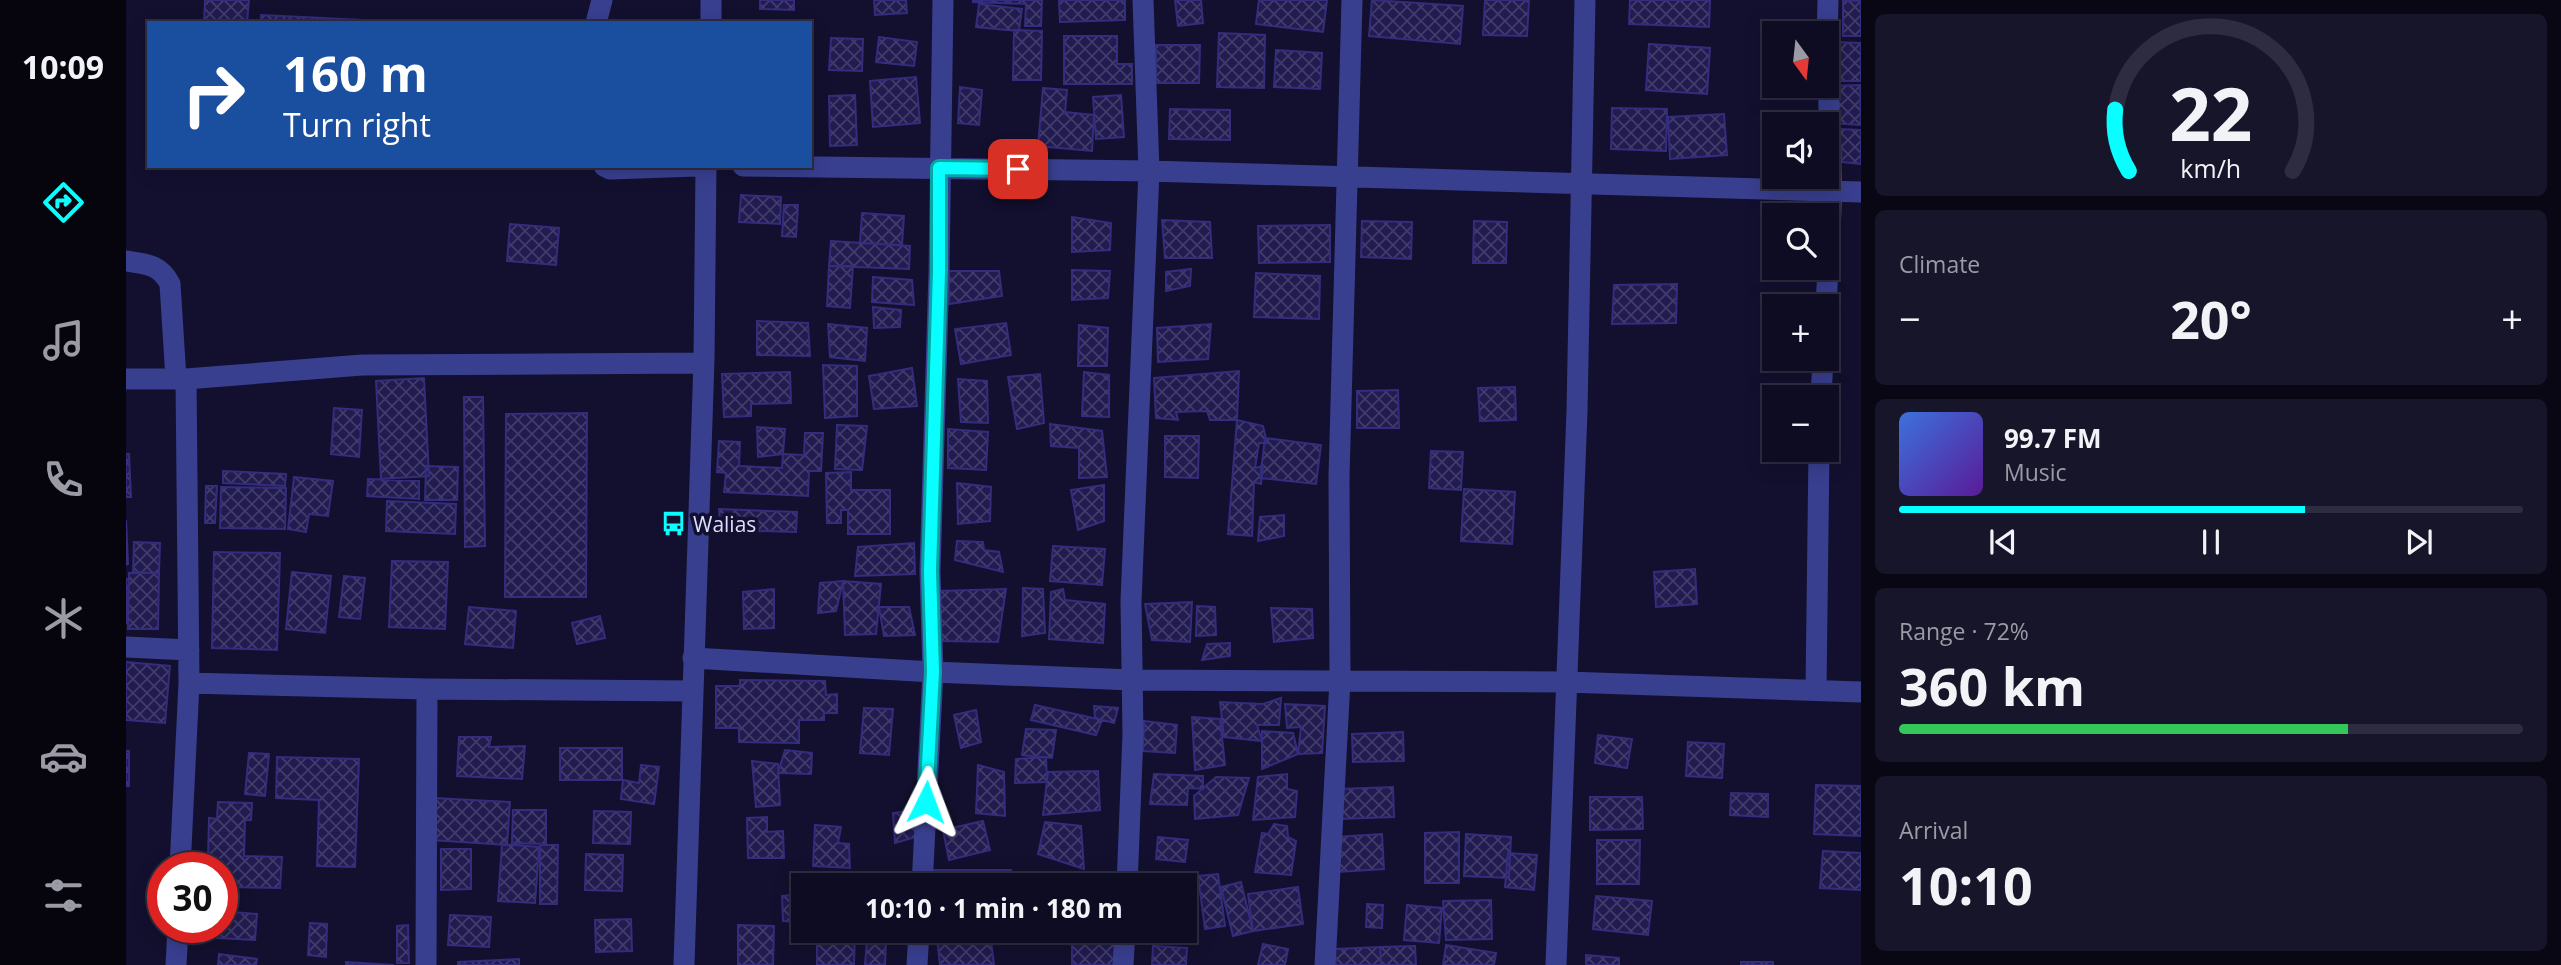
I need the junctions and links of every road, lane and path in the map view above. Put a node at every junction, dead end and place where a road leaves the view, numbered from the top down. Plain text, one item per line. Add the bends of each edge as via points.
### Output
1 (601, 0) edge
2 (711, 0) edge
3 (943, 0) edge
4 (1143, 0) edge
5 (1352, 0) edge
6 (1585, 0) edge
7 (1828, 0) edge
8 (596, 21) edge
9 (711, 21) edge
10 (1828, 21) edge
11 (1829, 98) edge
12 (812, 167) edge
13 (608, 168) edge
14 (639, 168) edge
15 (706, 168) edge
16 (939, 168) junction
17 (1149, 171) junction
18 (1347, 177) junction
19 (1582, 185) junction
20 (1832, 192) junction
21 (1861, 192) edge
22 (126, 261) edge
23 (1827, 294) edge
24 (703, 363) junction
25 (126, 379) edge
26 (181, 379) junction
27 (1819, 462) edge
28 (126, 647) edge
29 (188, 650) junction
30 (693, 658) junction
31 (933, 672) junction
32 (1132, 680) junction
33 (1340, 680) junction
34 (1566, 682) junction
35 (189, 683) junction
36 (428, 689) junction
37 (1816, 690) junction
38 (692, 691) junction
39 (1861, 692) edge
40 (181, 852) edge
41 (923, 873) edge
42 (1128, 873) edge
43 (177, 943) edge
44 (918, 943) edge
45 (1124, 943) edge
46 (176, 965) edge
47 (426, 965) edge
48 (684, 965) edge
49 (917, 965) edge
50 (1123, 965) edge
51 (1325, 965) edge
52 (1556, 965) edge

1 - 8 street
2 - 9 street
3 - 16 street
4 - 17 street
5 - 18 street
6 - 19 street
7 - 10 street
11 - 20 street
12 - 16 street
13 - 14 street
15 - 24 street
16 - 17 street
16 - 31 street via 930,571
17 - 18 street
17 - 32 street via 1130,601
18 - 19 street
18 - 33 street via 1339,463
19 - 20 street
19 - 34 street
20 - 21 street
20 - 23 street
22 - 26 street via 153,264 170,284
24 - 26 street via 362,365
24 - 30 street
25 - 26 street
26 - 29 street
27 - 37 street
28 - 29 street
29 - 35 street
30 - 31 street
30 - 38 street
31 - 32 street
31 - 41 street
32 - 33 street
32 - 42 street
33 - 34 street
33 - 51 street
34 - 37 street
34 - 52 street
35 - 36 street
35 - 40 street
36 - 38 street
36 - 47 street
37 - 39 street
38 - 48 street
43 - 46 street
44 - 49 street
45 - 50 street

